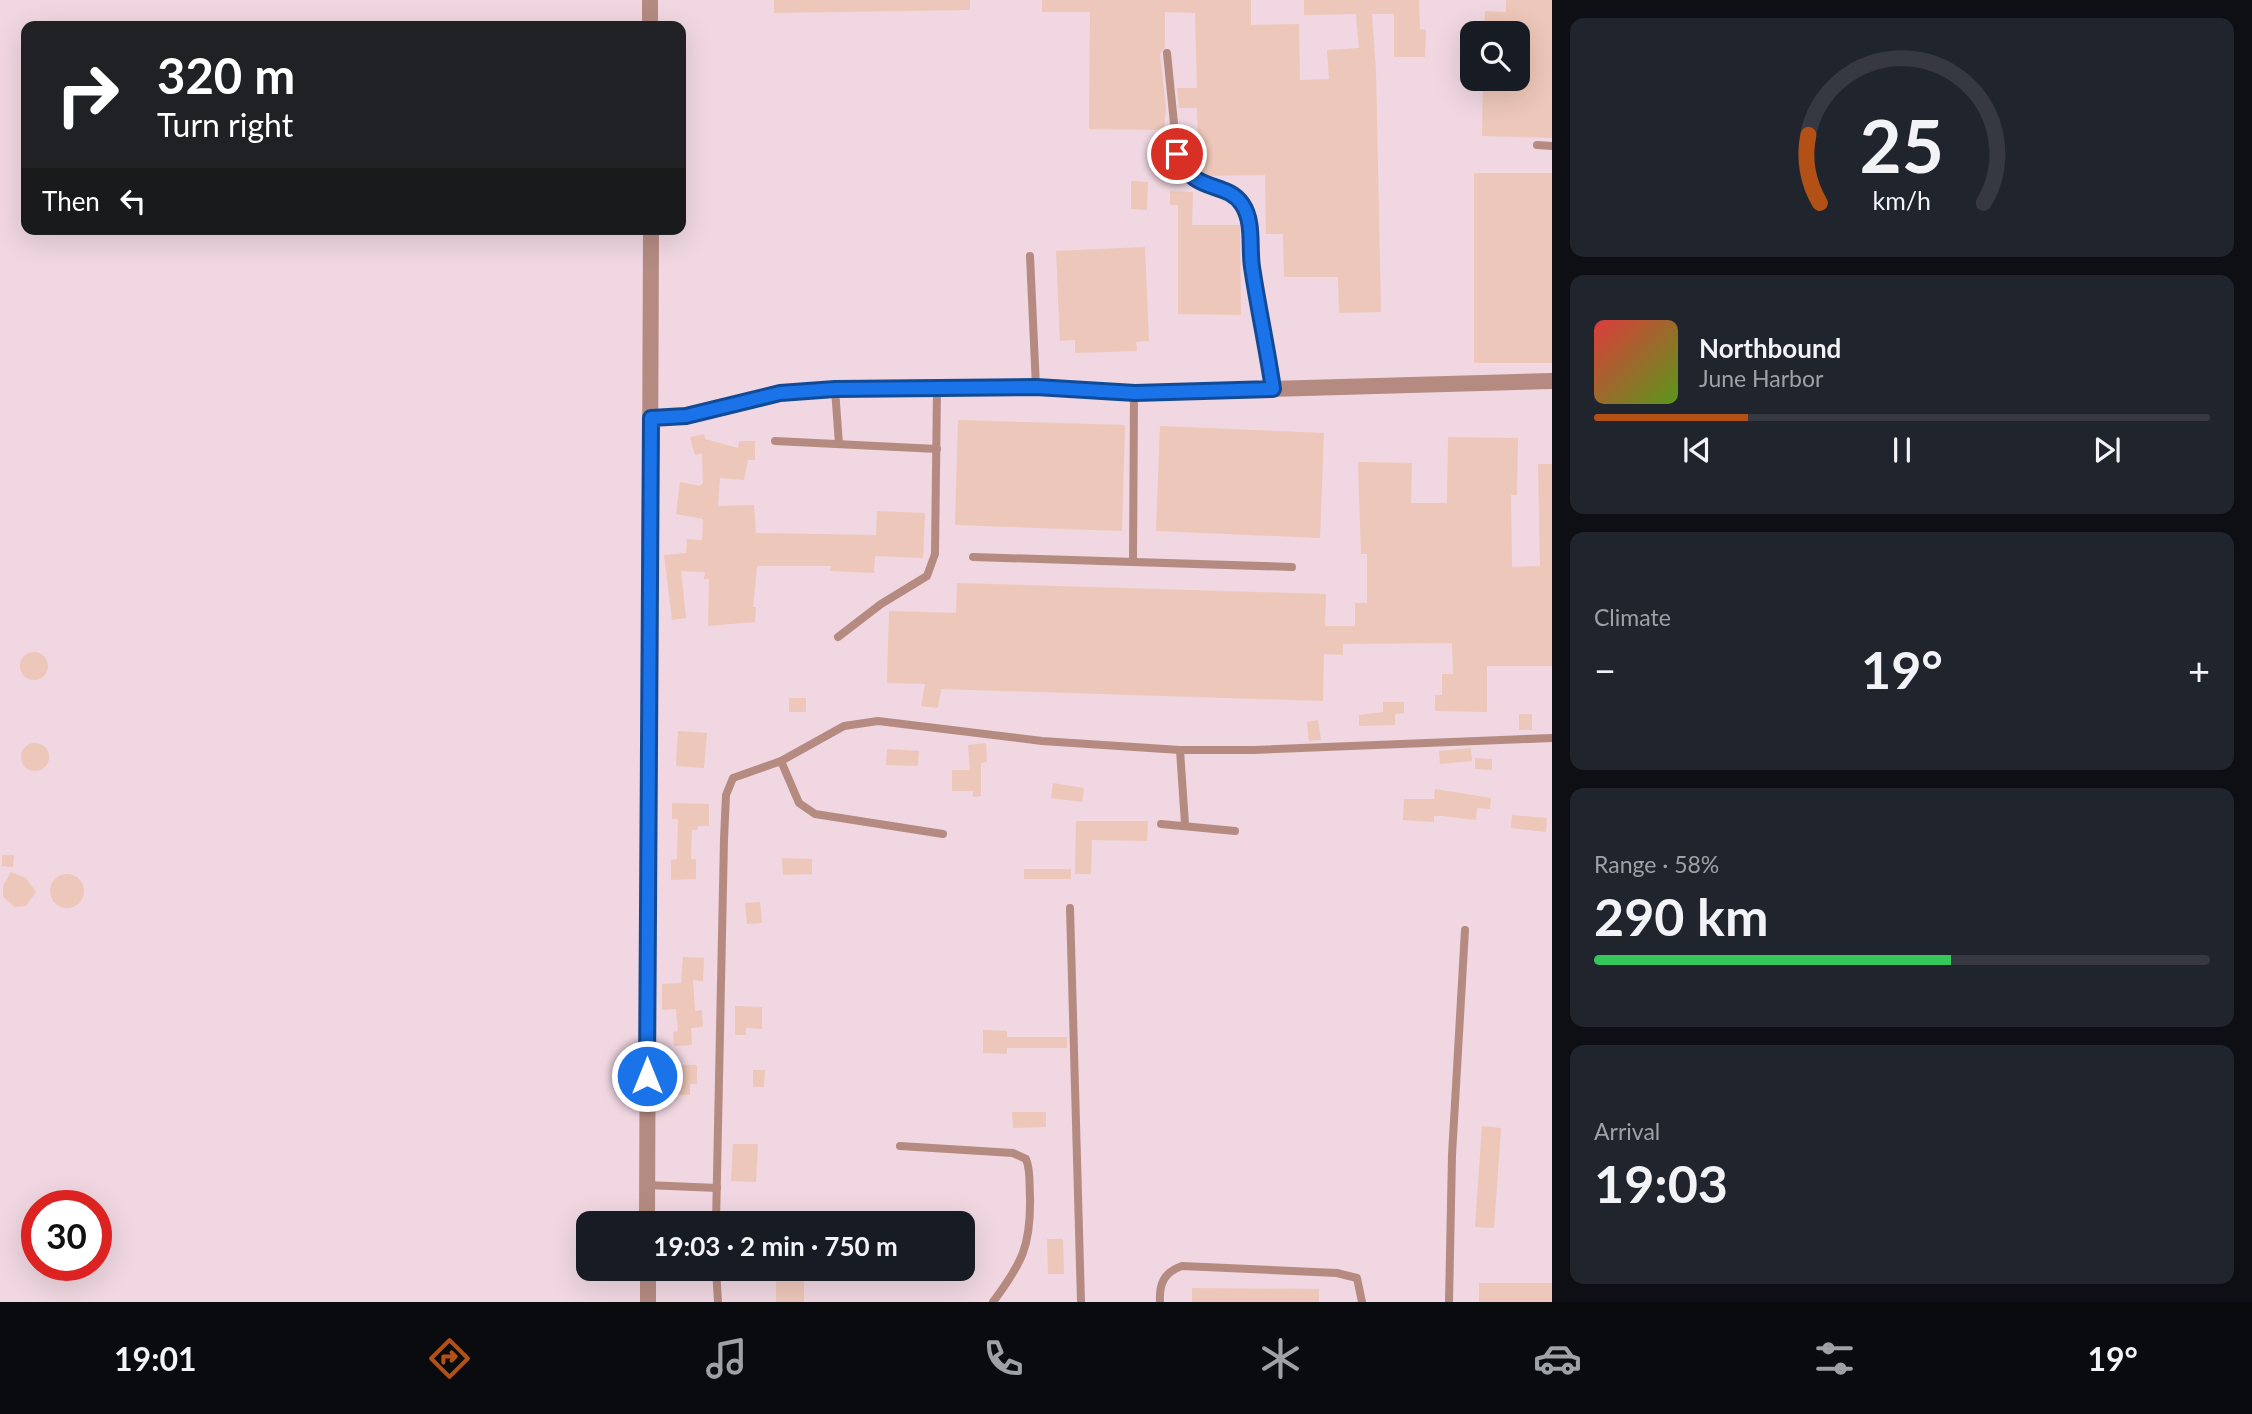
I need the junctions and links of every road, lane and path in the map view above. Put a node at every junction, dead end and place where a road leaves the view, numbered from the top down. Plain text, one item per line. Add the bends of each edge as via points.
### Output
1 (650, 0) edge
2 (650, 21) edge
3 (1167, 52) dead end
4 (1536, 145) dead end
5 (1552, 146) edge
6 (650, 235) edge
7 (1030, 256) dead end
8 (1552, 381) edge
9 (1036, 387) junction
10 (835, 389) junction
11 (937, 389) junction
12 (1273, 389) junction
13 (1135, 393) junction
14 (651, 418) junction
15 (775, 441) dead end
16 (839, 444) junction
17 (937, 449) junction
18 (972, 557) dead end
19 (1133, 562) junction
20 (1293, 567) dead end
21 (838, 638) dead end
22 (1552, 738) edge
23 (1180, 750) junction
24 (781, 761) junction
25 (1161, 824) dead end
26 (1185, 824) junction
27 (1235, 831) dead end
28 (943, 834) dead end
29 (1070, 908) dead end
30 (1465, 930) dead end
31 (900, 1146) dead end
32 (646, 1185) junction
33 (717, 1188) junction
34 (647, 1211) edge
35 (716, 1211) edge
36 (648, 1281) edge
37 (717, 1281) edge
38 (648, 1302) edge
39 (718, 1302) edge
40 (993, 1302) edge
41 (1081, 1302) edge
42 (1160, 1302) edge
43 (1362, 1302) edge
44 (1449, 1302) edge

1 - 2 street
3 - 12 lane via 1177,154 1183,170 1240,200 1248,212 1252,266
4 - 5 lane
6 - 14 street
7 - 9 lane
8 - 12 street
9 - 11 street
9 - 13 street
10 - 11 street
10 - 14 street via 780,393 686,416
10 - 16 lane
11 - 17 lane
12 - 13 street
13 - 19 lane
14 - 32 street
15 - 16 lane
16 - 17 lane
17 - 21 lane via 932,567 918,582
18 - 19 lane
19 - 20 lane
22 - 23 lane
23 - 24 lane via 1042,741 878,720 844,726
23 - 26 lane
24 - 28 lane via 799,803 815,814
24 - 33 lane via 733,778 726,795
25 - 26 lane
26 - 27 lane
29 - 41 lane
30 - 44 lane
31 - 40 lane via 1013,1153 1026,1159 1028,1245
32 - 33 lane
32 - 34 street
33 - 35 lane
36 - 38 street
37 - 39 lane
42 - 43 lane via 1162,1282 1182,1266 1337,1273 1357,1278

